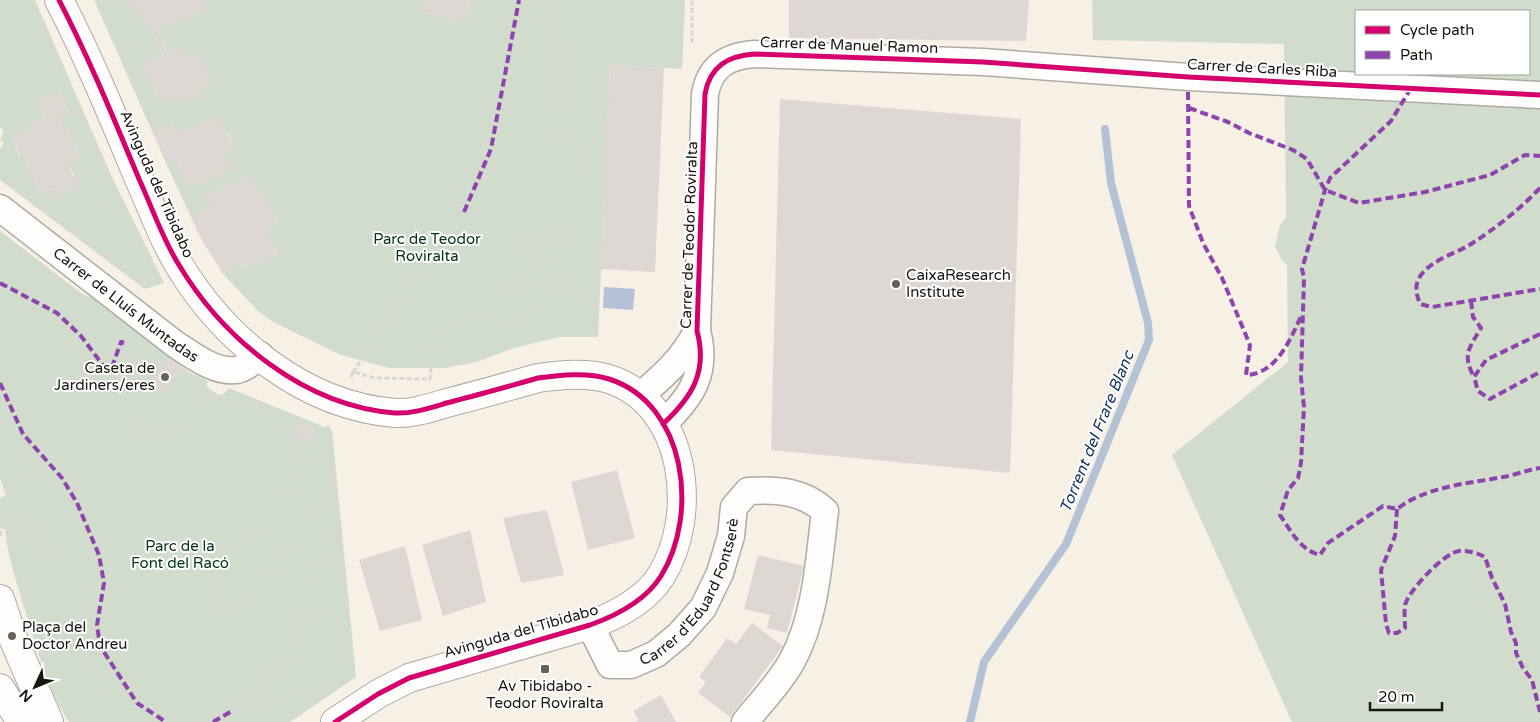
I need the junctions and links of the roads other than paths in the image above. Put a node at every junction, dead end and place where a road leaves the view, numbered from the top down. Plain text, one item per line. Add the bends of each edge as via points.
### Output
1 (60, 0) edge
2 (983, 62) joint
3 (705, 94) joint
4 (1540, 95) edge
5 (0, 208) edge
6 (697, 331) junction
7 (260, 355) junction
8 (640, 396) junction
9 (663, 424) junction
10 (0, 599) edge
11 (590, 625) junction
12 (0, 688) edge
13 (21, 722) edge
14 (49, 722) edge
15 (335, 722) edge
16 (745, 722) edge

1 - 7 street, Avinguda del Tibidabo via 179,265 226,325
2 - 3 street, Carrer de Manuel Ramon via 743,55 733,57 716,68
2 - 4 street, Carrer de Carles Riba via 1188,77
3 - 6 street, Carrer de Teodor Roviralta
5 - 7 street, Carrer de Lluís Muntadas via 175,344 198,358 221,369 238,370
6 - 8 street, Carrer de Teodor Roviralta via 675,365
6 - 9 street, Carrer de Teodor Roviralta via 702,358 695,383 684,404
7 - 8 street, Avinguda del Tibidabo via 311,390 354,406 396,413 419,411 557,375 594,375 610,379
8 - 9 street, Avinguda del Tibidabo
9 - 11 street, Avinguda del Tibidabo via 674,449 682,510 670,560 660,578 637,600 607,619
10 - 14 street
11 - 15 street, Avinguda del Tibidabo via 409,678
11 - 16 street, Carrer d'Eduard Fontserè via 610,665 631,665 656,654 679,635 703,608 720,573 731,536 734,507 748,491 766,490 812,499 825,511 804,637 791,663
12 - 13 street

